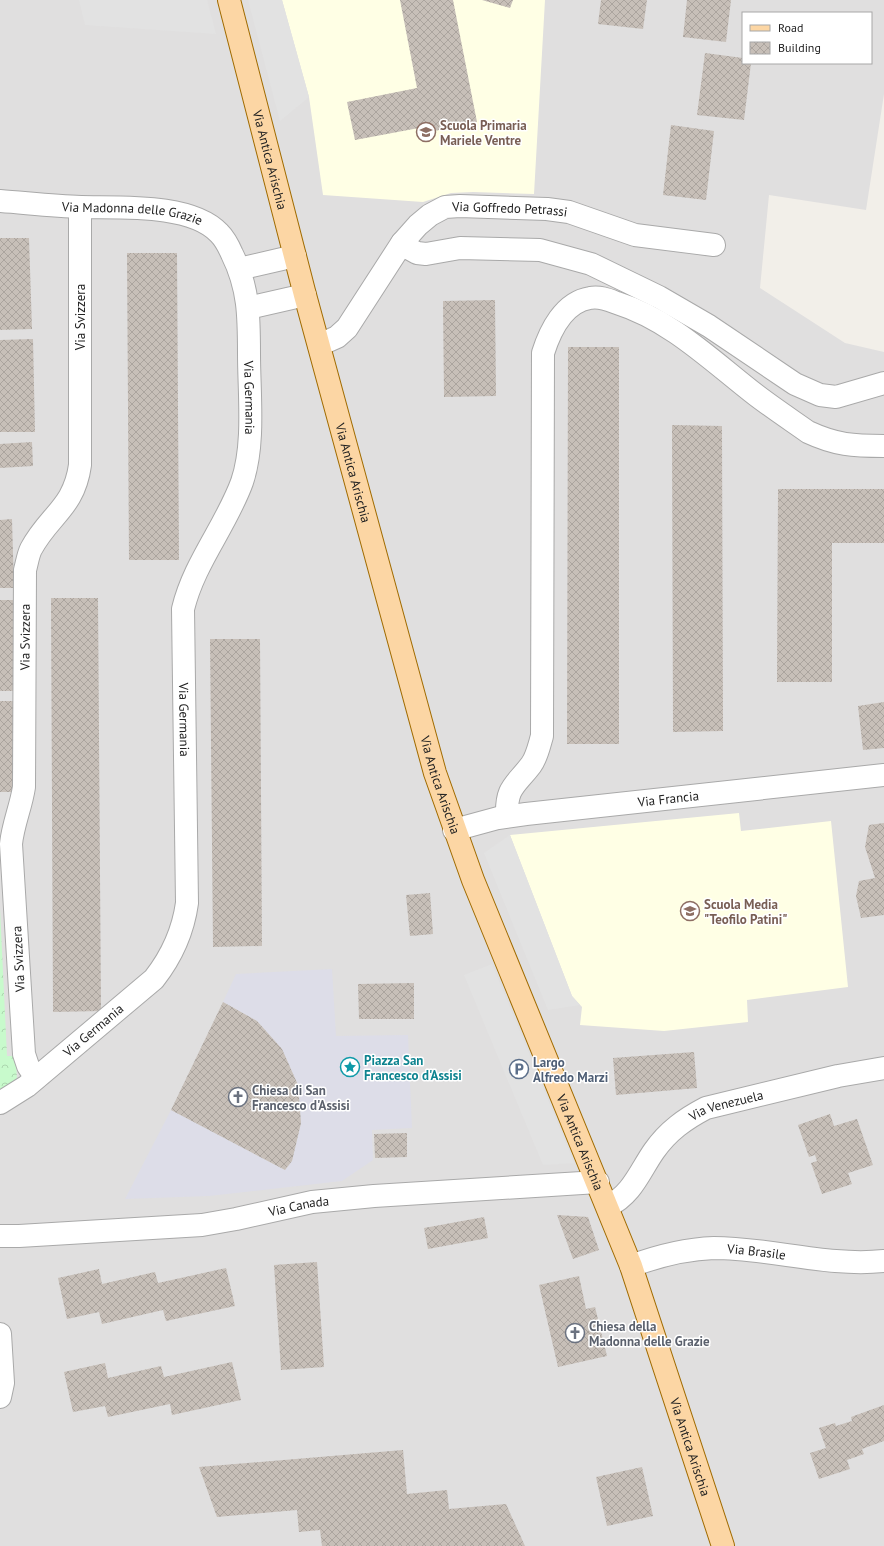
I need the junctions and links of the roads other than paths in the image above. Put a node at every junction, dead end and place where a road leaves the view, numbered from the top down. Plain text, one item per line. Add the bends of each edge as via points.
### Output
1 (229, 0) edge
2 (0, 201) edge
3 (80, 207) junction
4 (402, 243) junction
5 (714, 245) dead end
6 (295, 256) junction
7 (240, 269) junction
8 (305, 295) junction
9 (248, 308) junction
10 (319, 345) junction
11 (884, 383) edge
12 (884, 446) edge
13 (884, 776) edge
14 (507, 816) junction
15 (454, 830) junction
16 (884, 1068) edge
17 (36, 1078) junction
18 (0, 1103) edge
19 (598, 1182) junction
20 (608, 1206) junction
21 (0, 1236) edge
22 (884, 1260) edge
23 (631, 1266) junction
24 (0, 1334) edge
25 (0, 1397) edge
26 (723, 1546) edge

1 - 6 main road, Via Antica Arischia
2 - 3 street, Via Madonna delle Grazie
3 - 7 street, Via Madonna delle Grazie via 138,208 178,213 197,219 219,233
3 - 17 street, Via Svizzera via 80,464 73,491 64,508 40,534 30,550 26,570 24,787 11,844 24,1054
4 - 5 street, Via Goffredo Petrassi via 430,214 445,207 460,206 540,208 569,212 635,235
4 - 10 street, Via Goffredo Petrassi via 347,328 337,337
4 - 11 street via 417,253 426,254 460,248 540,250 591,264 678,308 795,384 820,395 836,397
6 - 7 street
6 - 8 main road, Via Antica Arischia
7 - 9 street, Via Germania
8 - 9 street
8 - 10 main road, Via Antica Arischia
9 - 17 street, Via Germania via 249,432 246,464 235,499 194,573 183,609 187,903 184,925 166,964 154,979
10 - 15 main road, Via Antica Arischia
12 - 14 street via 851,446 828,441 808,432 664,324 629,307 602,298 590,298 575,304 561,316 549,334 543,353 542,736 532,764 508,794
13 - 14 street, Via Francia
14 - 15 street, Via Francia
15 - 19 main road, Via Antica Arischia
16 - 20 street, Via Venezuela via 838,1076 706,1108 686,1118 654,1150 623,1198
17 - 18 street, Via Germania
19 - 20 main road, Via Antica Arischia
19 - 21 street, Via Canada via 326,1200 202,1225
20 - 23 main road, Via Antica Arischia
22 - 23 street, Via Brasile via 847,1262 715,1248 670,1253
23 - 26 main road, Via Antica Arischia
24 - 25 street via 3,1383

